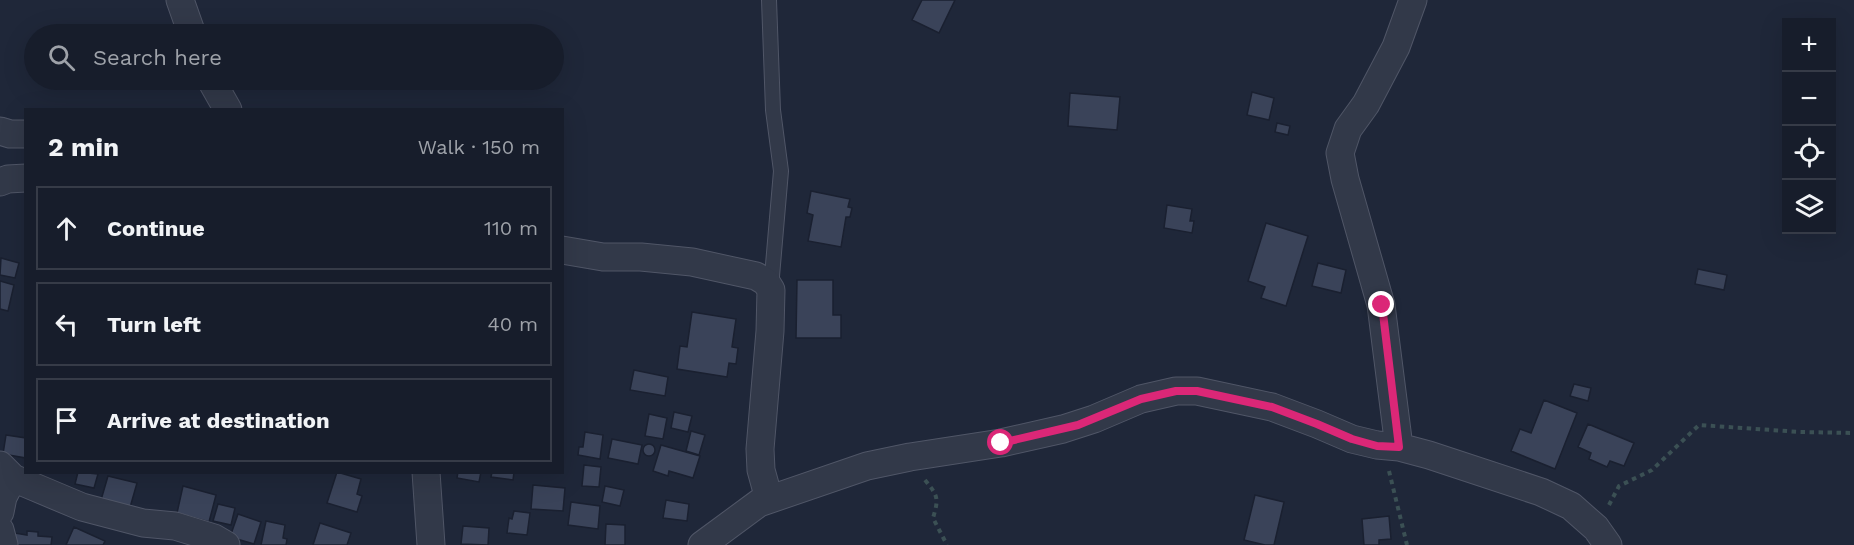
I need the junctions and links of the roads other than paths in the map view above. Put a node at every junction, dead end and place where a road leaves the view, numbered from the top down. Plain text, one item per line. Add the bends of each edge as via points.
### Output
1 (180, 0) edge
2 (769, 0) edge
3 (1413, 0) edge
4 (188, 24) edge
5 (217, 90) edge
6 (227, 108) edge
7 (0, 131) edge
8 (24, 134) edge
9 (24, 178) edge
10 (0, 182) edge
11 (564, 250) edge
12 (771, 290) junction
13 (1388, 446) junction
14 (5, 472) edge
15 (426, 474) edge
16 (769, 499) junction
17 (0, 512) edge
18 (0, 530) edge
19 (1602, 536) edge
20 (4, 545) edge
21 (226, 545) edge
22 (431, 545) edge
23 (702, 545) edge

1 - 4 street
2 - 12 lane via 773,110 781,171
3 - 13 street via 1396,47 1348,129 1340,153 1382,305
5 - 6 street
7 - 8 street
9 - 10 street
11 - 12 street via 603,257 692,262 756,276
12 - 16 street via 760,449
13 - 16 street via 1352,439 1272,407 1197,391 1176,391 1141,399 1063,429 867,466
13 - 19 street via 1429,455 1541,492 1571,506
14 - 17 street
14 - 21 street via 82,507 143,523 175,526
15 - 22 street
16 - 23 street
18 - 20 street

